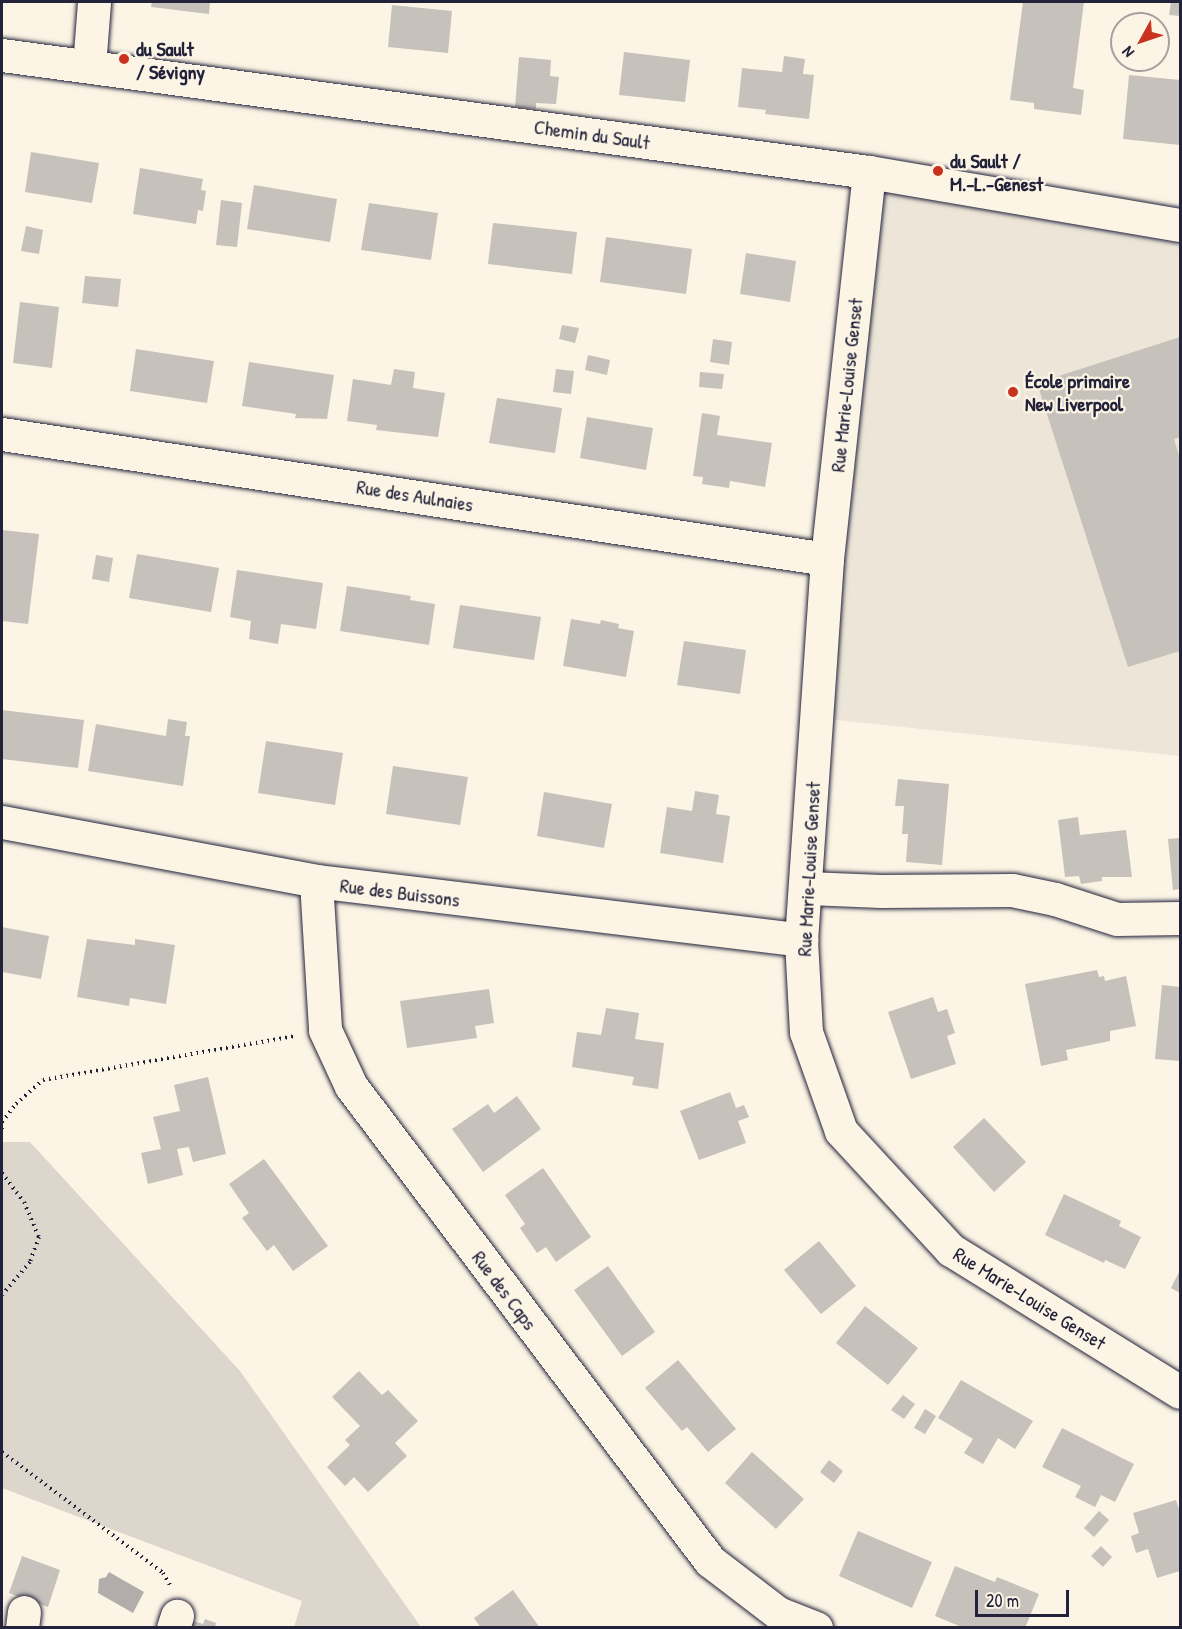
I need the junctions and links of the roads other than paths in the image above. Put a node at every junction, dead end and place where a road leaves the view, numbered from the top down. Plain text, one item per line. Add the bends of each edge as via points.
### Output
1 (94, 2) edge
2 (2, 55) edge
3 (89, 66) junction
4 (869, 172) junction
5 (1180, 225) edge
6 (2, 434) edge
7 (827, 559) junction
8 (2, 822) edge
9 (316, 881) junction
10 (805, 888) junction
11 (1180, 918) edge
12 (801, 940) junction
13 (1180, 1392) edge
14 (816, 1628) edge

1 - 3 street
2 - 3 street, Chemin du Sault
3 - 4 street, Chemin du Sault
4 - 5 street, Chemin du Sault
4 - 7 street, Rue Marie-Louise Genset
6 - 7 street, Rue des Aulnaies
7 - 10 street, Rue Marie-Louise Genset
8 - 9 street, Rue des Buissons
9 - 12 street, Rue des Buissons
9 - 14 street, Rue des Caps via 325,1030 351,1086 710,1561 778,1613
10 - 11 street via 1012,890 1117,919
10 - 12 street, Rue Marie-Louise Genset
12 - 13 street, Rue Marie-Louise Genset via 806,1032 841,1131 951,1250

